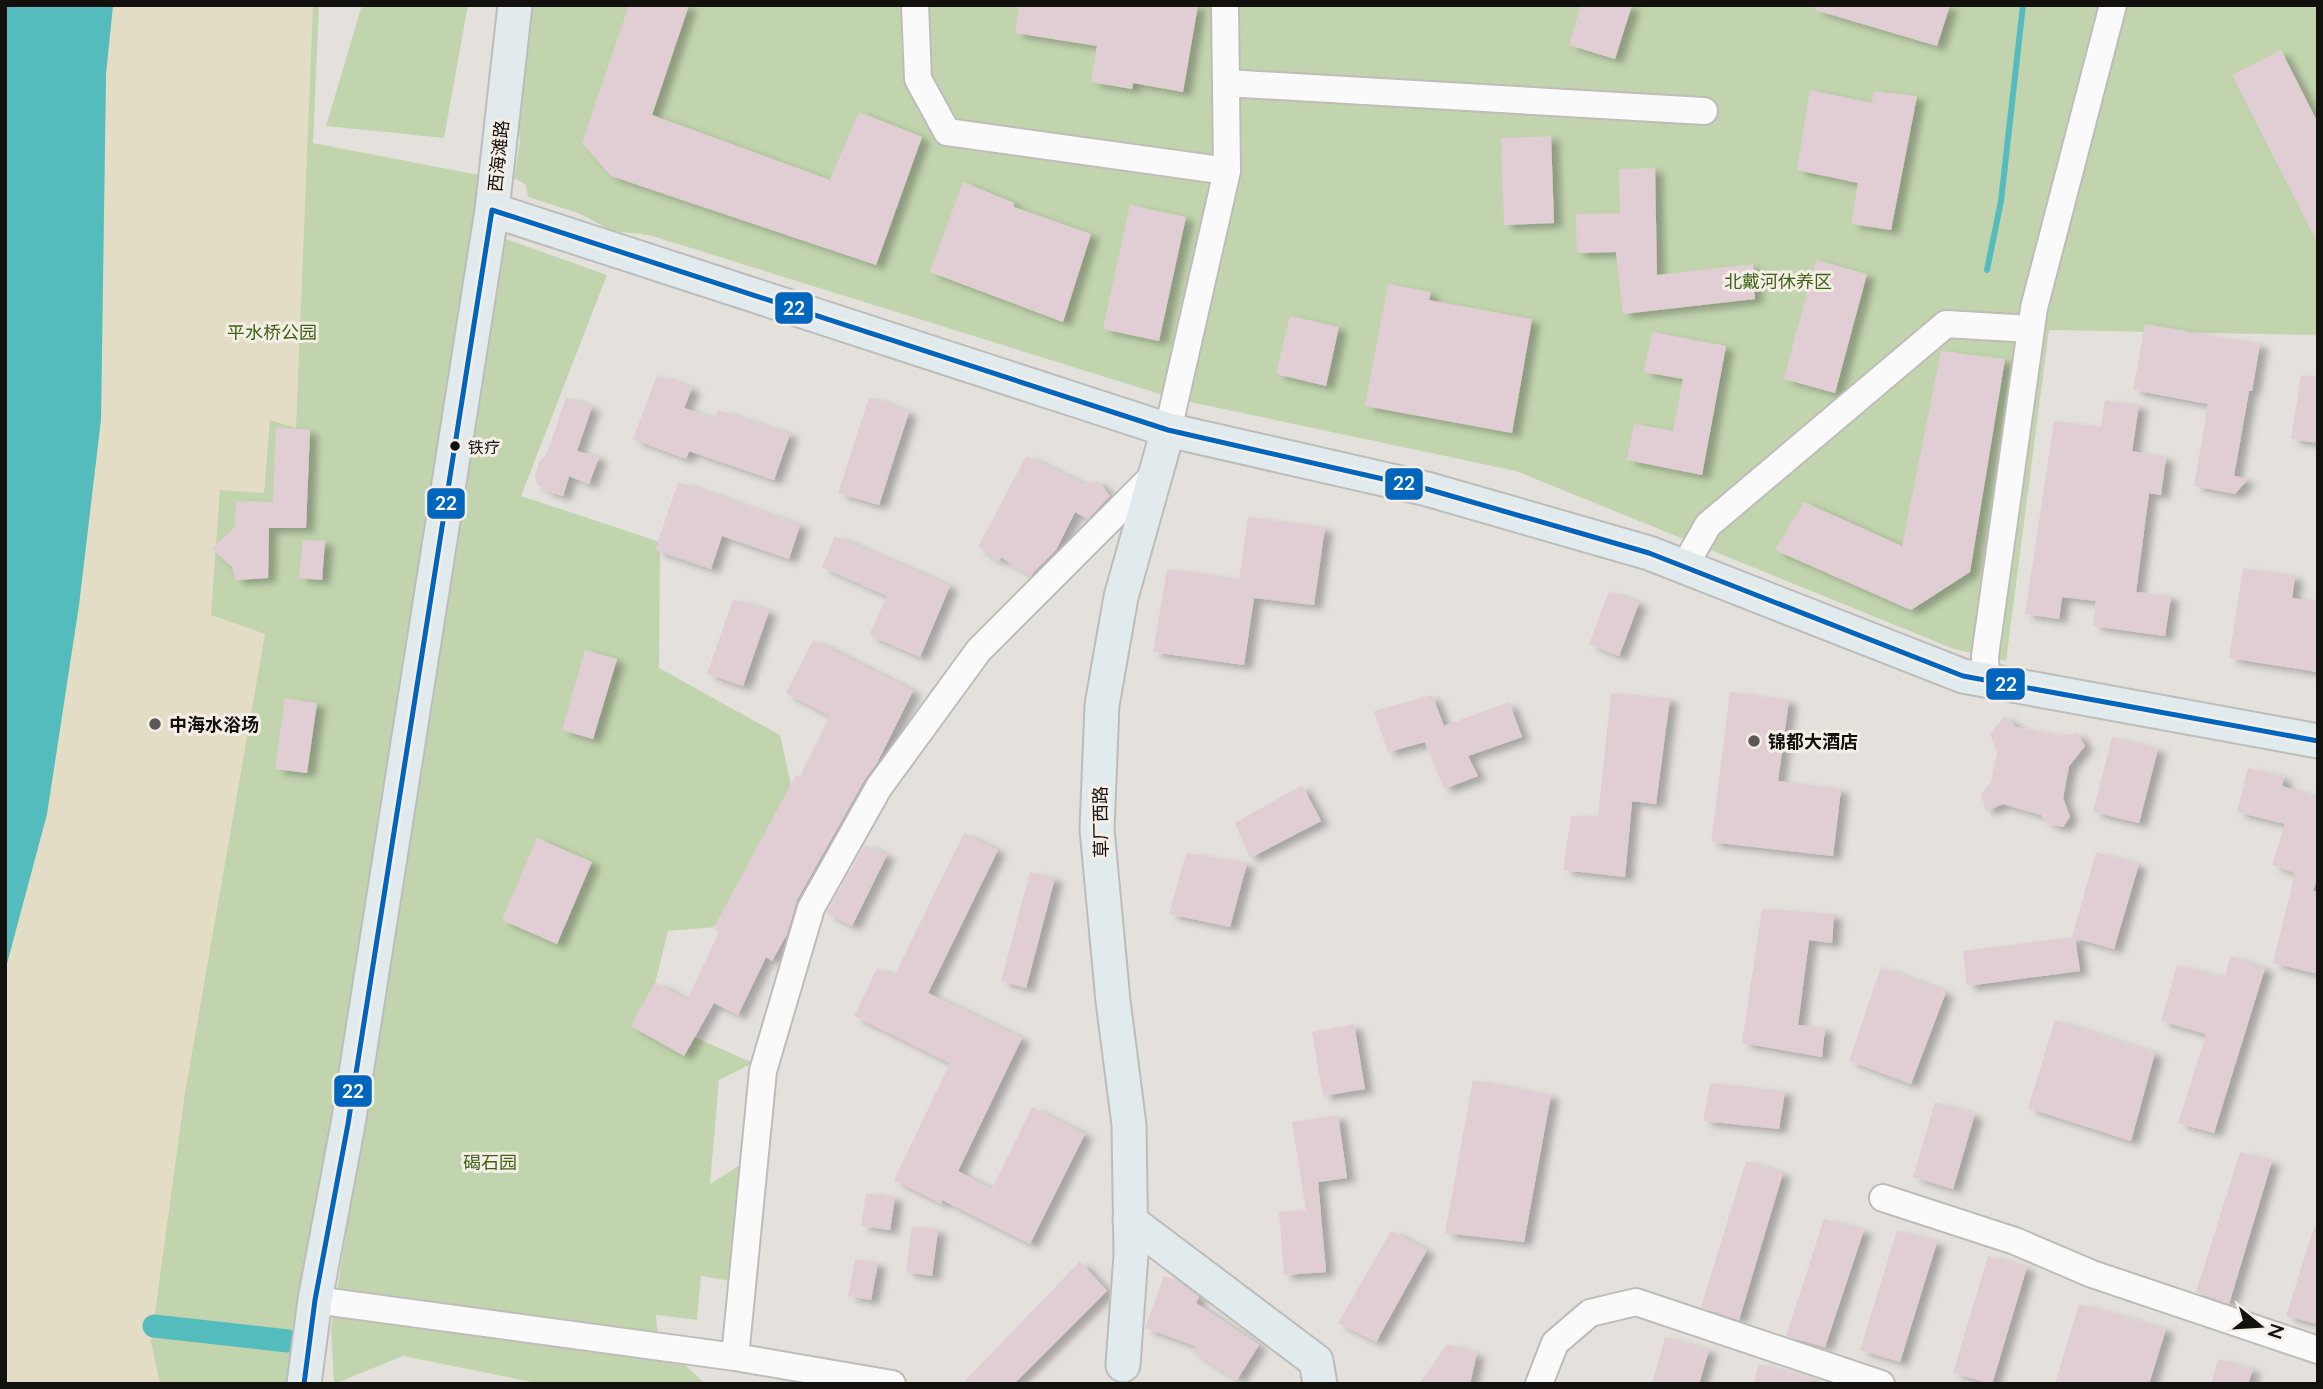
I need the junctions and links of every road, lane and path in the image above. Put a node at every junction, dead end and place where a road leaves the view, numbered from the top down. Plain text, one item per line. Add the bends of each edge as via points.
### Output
1 (515, 5) edge
2 (915, 5) edge
3 (1225, 5) edge
4 (2113, 5) edge
5 (1226, 83) junction
6 (1704, 111) dead end
7 (1227, 171) junction
8 (492, 210) junction
9 (2031, 330) junction
10 (1168, 430) junction
11 (1155, 474) junction
12 (1685, 567) junction
13 (1986, 681) junction
14 (2318, 741) edge
15 (1883, 1198) dead end
16 (1130, 1221) junction
17 (315, 1300) junction
18 (2318, 1350) edge
19 (735, 1357) junction
20 (1122, 1365) dead end
21 (304, 1384) edge
22 (892, 1384) edge
23 (1320, 1384) edge
24 (1539, 1384) edge
25 (1881, 1384) edge

1 - 8 main road, 西海滩路
2 - 7 street via 918,79 947,132
3 - 5 street
4 - 9 street
5 - 6 street
5 - 7 street
7 - 10 street
8 - 10 main road
8 - 17 main road, 西海滩路 via 348,1124
9 - 12 street via 1946,324 1708,525
9 - 13 street via 1984,656
10 - 11 main road, 草厂西路
10 - 12 main road via 1427,489
11 - 16 main road, 草厂西路 via 1121,597 1102,705 1097,829 1129,1125
11 - 19 street via 979,650 878,786 811,908 763,1071
12 - 13 main road
13 - 14 main road
15 - 18 street
16 - 20 main road, 草厂西路
16 - 23 main road via 1316,1361
17 - 19 street
17 - 21 main road, 西海滩路
19 - 22 street
24 - 25 street via 1555,1343 1590,1313 1636,1302

